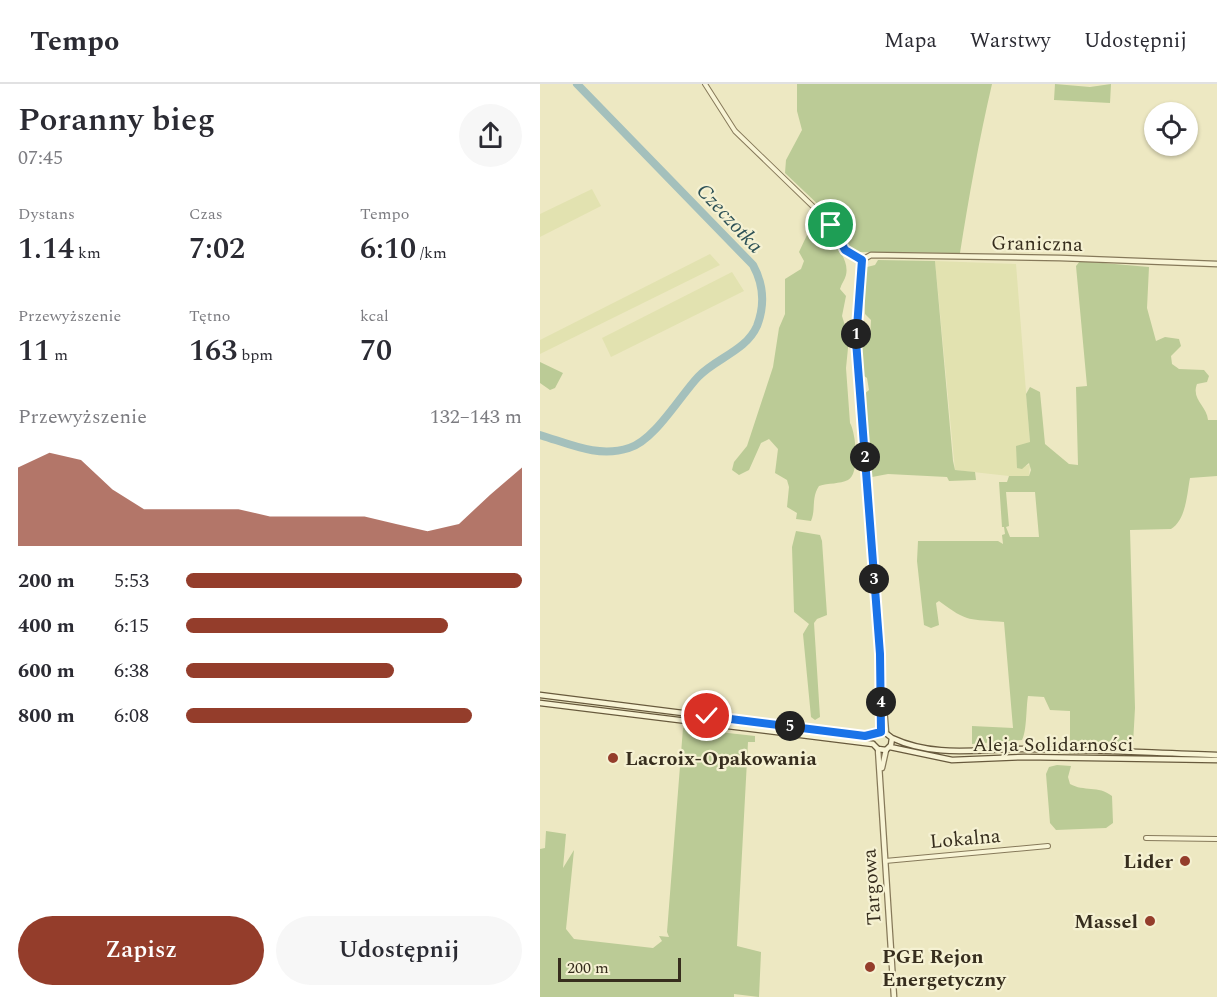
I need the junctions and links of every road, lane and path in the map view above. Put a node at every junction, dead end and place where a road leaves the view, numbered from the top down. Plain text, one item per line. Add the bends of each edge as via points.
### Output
1 (705, 84) edge
2 (861, 261) junction
3 (1217, 264) edge
4 (540, 695) edge
5 (540, 703) edge
6 (883, 732) junction
7 (875, 735) junction
8 (892, 738) junction
9 (873, 744) junction
10 (888, 748) junction
11 (878, 749) junction
12 (1217, 755) edge
13 (1217, 760) edge
14 (880, 786) junction
15 (1146, 838) dead end
16 (1217, 839) edge
17 (1048, 846) dead end
18 (884, 861) junction
19 (896, 997) edge

1 - 2 street via 735,130 828,221 845,250
2 - 3 main road, Graniczna via 871,255
2 - 6 main road via 856,354
4 - 7 main road
5 - 9 main road
6 - 7 main road
6 - 8 main road
7 - 9 main road
8 - 10 main road
8 - 12 main road, Aleja Solidarności via 956,753 1023,749
9 - 11 main road
10 - 11 main road
10 - 13 main road, Aleja Solidarności via 957,760
10 - 14 main road, Targowa
11 - 14 main road, Targowa
14 - 18 main road, Targowa
15 - 16 street
17 - 18 street, Lokalna
18 - 19 main road, Targowa

